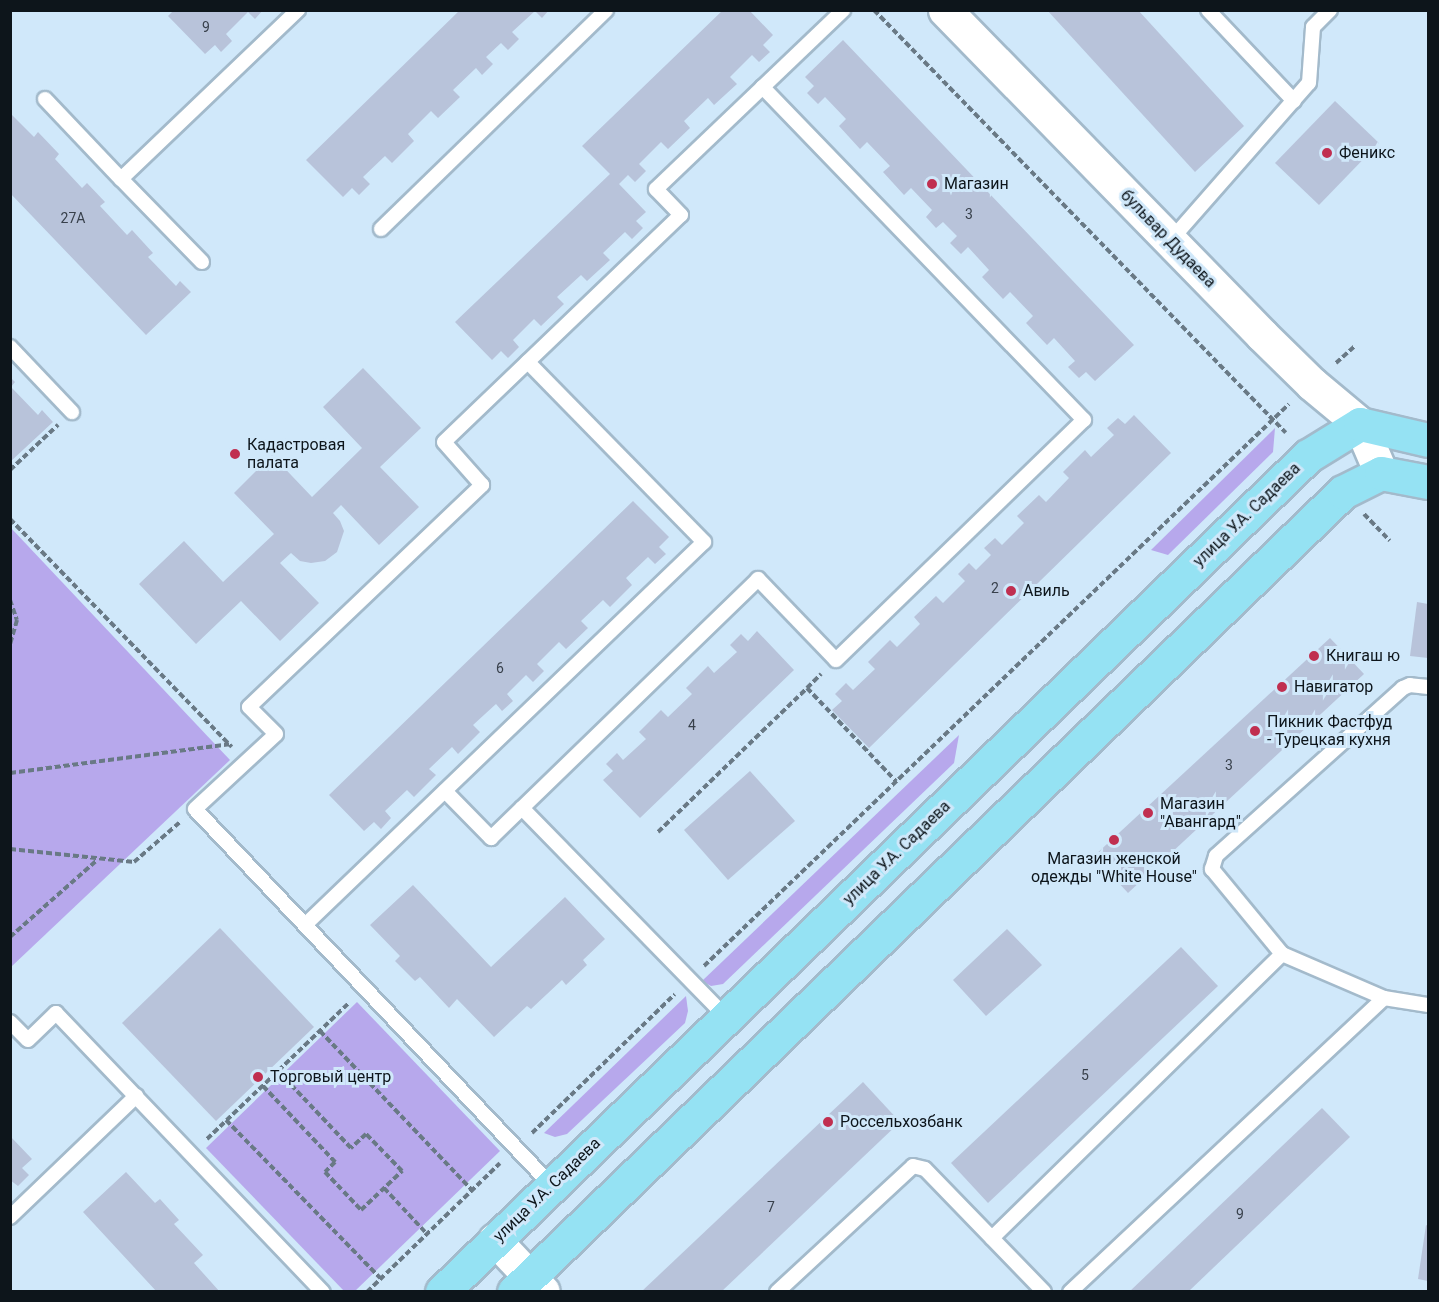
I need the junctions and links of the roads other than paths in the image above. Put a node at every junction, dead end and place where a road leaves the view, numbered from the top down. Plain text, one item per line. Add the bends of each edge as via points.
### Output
1 (297, 10) edge
2 (606, 10) edge
3 (843, 10) edge
4 (945, 10) edge
5 (1208, 10) edge
6 (1330, 10) edge
7 (762, 87) junction
8 (45, 99) dead end
9 (1294, 101) junction
10 (121, 179) junction
11 (381, 229) dead end
12 (1170, 241) junction
13 (202, 262) dead end
14 (10, 347) edge
15 (528, 362) junction
16 (72, 412) road end
17 (1360, 424) junction
18 (1428, 440) edge
19 (1381, 473) junction
20 (1428, 482) edge
21 (1428, 687) edge
22 (445, 790) junction
23 (522, 808) junction
24 (305, 925) junction
25 (1282, 954) junction
26 (1384, 998) junction
27 (1428, 1005) edge
28 (726, 1017) junction
29 (10, 1022) edge
30 (136, 1096) junction
31 (552, 1186) junction
32 (10, 1217) edge
33 (992, 1238) junction
34 (495, 1240) junction
35 (529, 1286) edge
36 (323, 1292) edge
37 (442, 1292) edge
38 (777, 1292) edge
39 (1044, 1292) edge
40 (1070, 1292) edge

1 - 10 lane
2 - 11 lane
3 - 7 lane
4 - 12 main road, бульвар Дудаева
5 - 9 lane
6 - 9 lane via 1314,27 1309,83
7 - 15 lane via 656,189 681,215
7 - 23 lane via 1084,420 836,660 758,579
8 - 10 lane
9 - 12 lane
10 - 13 lane
12 - 17 main road, бульвар Дудаева via 1312,384
14 - 16 lane
15 - 22 lane via 704,542
15 - 24 lane via 444,442 482,485 249,706 276,734 195,809
17 - 18 main road
17 - 19 main road, бульвар Дудаева
17 - 28 main road, улица У.А. Садаева via 1308,456
19 - 20 main road
19 - 35 main road via 1343,492
21 - 25 lane via 1403,688 1212,862 1214,875
22 - 23 lane via 491,838
22 - 24 lane
23 - 28 lane
24 - 31 lane
25 - 26 lane
25 - 33 lane
26 - 27 lane
26 - 40 lane
28 - 31 main road, улица У.А. Садаева
29 - 30 lane via 28,1040 56,1013
30 - 32 lane
30 - 36 lane
31 - 34 main road, улица У.А. Садаева
33 - 38 lane via 926,1169 913,1166
33 - 39 lane
34 - 35 street
34 - 37 main road, улица У.А. Садаева

